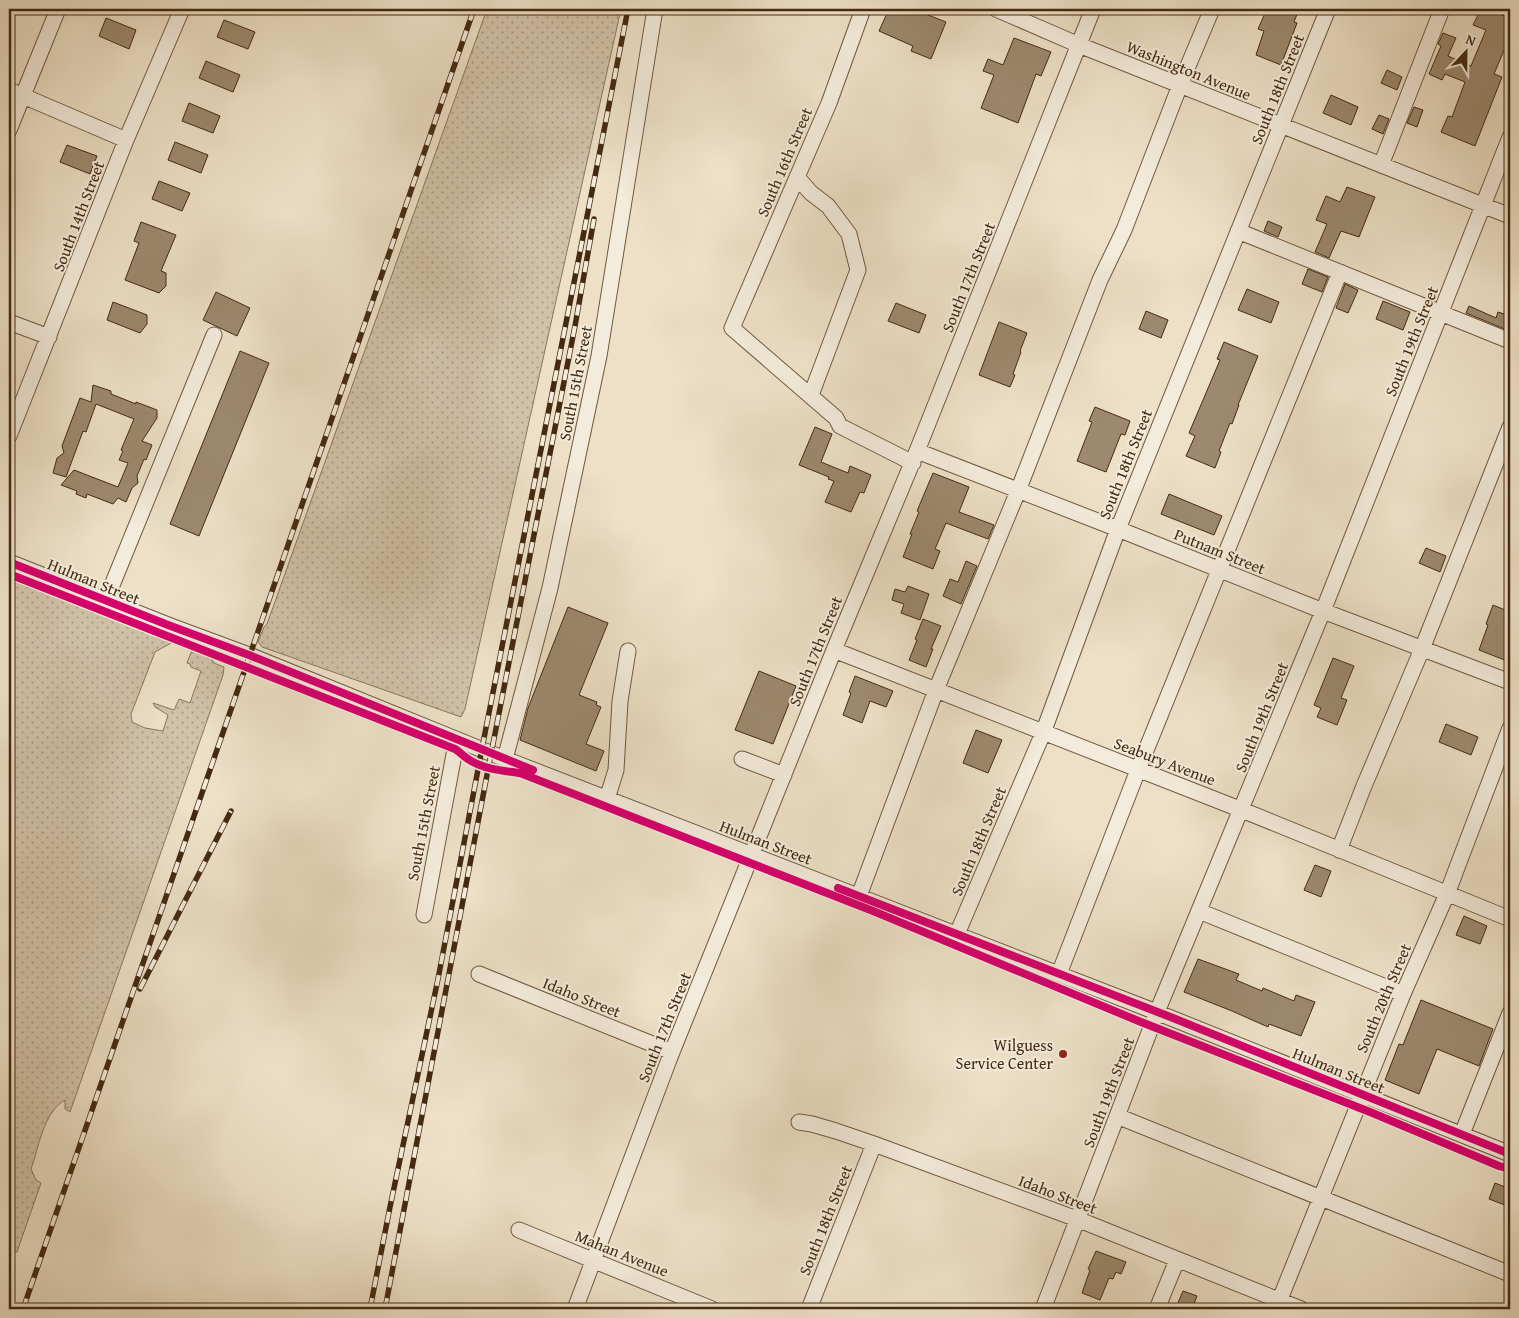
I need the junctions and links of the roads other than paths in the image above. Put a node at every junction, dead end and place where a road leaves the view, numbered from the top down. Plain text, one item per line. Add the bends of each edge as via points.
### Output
1 (58, 9) edge
2 (182, 9) edge
3 (655, 9) edge
4 (863, 9) edge
5 (996, 9) edge
6 (1093, 9) edge
7 (1212, 9) edge
8 (1328, 9) edge
9 (1442, 9) edge
10 (1079, 45) junction
11 (1180, 86) junction
12 (16, 93) edge
13 (1281, 126) junction
14 (9, 130) edge
15 (1510, 137) edge
16 (126, 140) junction
17 (1381, 165) junction
18 (797, 176) junction
19 (1483, 206) junction
20 (1510, 216) edge
21 (1238, 230) junction
22 (1340, 272) junction
23 (1440, 313) junction
24 (9, 322) edge
25 (732, 328) joint
26 (214, 335) dead end
27 (49, 337) junction
28 (1510, 341) edge
29 (811, 395) junction
30 (1510, 427) edge
31 (9, 436) edge
32 (915, 457) junction
33 (1018, 490) junction
34 (1118, 529) junction
35 (9, 562) edge
36 (1218, 569) junction
37 (106, 600) junction
38 (1323, 611) junction
39 (1422, 648) junction
40 (834, 650) junction
41 (628, 651) dead end
42 (1510, 682) edge
43 (936, 690) junction
44 (1510, 728) edge
45 (1043, 733) junction
46 (454, 739) junction
47 (505, 759) junction
48 (742, 759) dead end
49 (1138, 770) junction
50 (784, 775) junction
51 (607, 799) junction
52 (1242, 810) junction
53 (1339, 850) junction
54 (752, 855) junction
55 (1447, 894) junction
56 (859, 896) junction
57 (1199, 911) junction
58 (424, 915) dead end
59 (1510, 919) edge
60 (957, 934) junction
61 (479, 974) dead end
62 (1059, 974) junction
63 (1403, 994) junction
64 (1157, 1012) junction
65 (1510, 1013) edge
66 (672, 1052) junction
67 (1362, 1094) junction
68 (1117, 1116) junction
69 (799, 1122) dead end
70 (1462, 1134) junction
71 (874, 1144) junction
72 (1510, 1154) edge
73 (1321, 1198) junction
74 (1077, 1219) junction
75 (519, 1230) dead end
76 (1178, 1260) junction
77 (594, 1261) junction
78 (1510, 1274) edge
79 (1278, 1305) edge
80 (575, 1309) edge
81 (712, 1309) edge
82 (809, 1309) edge
83 (1042, 1309) edge
84 (1157, 1309) edge
85 (1301, 1309) edge

1 - 12 street
2 - 16 street, South 14th Street
3 - 47 street, South 15th Street via 599,356 550,588
4 - 18 street, South 16th Street
5 - 10 street, Washington Avenue
6 - 10 street, South 17th Street
7 - 11 street
8 - 13 street, South 18th Street
9 - 17 street
10 - 11 street, Washington Avenue
10 - 32 street, South 17th Street
11 - 13 street, Washington Avenue
11 - 33 street
12 - 14 street
12 - 16 street
13 - 17 street, Washington Avenue
13 - 21 street, South 18th Street
15 - 19 street, South 19th Street
16 - 27 street, South 14th Street
17 - 19 street, Washington Avenue
18 - 25 street, South 16th Street
18 - 29 street via 828,206 849,234 858,270
19 - 20 street, Washington Avenue
19 - 23 street, South 19th Street
21 - 22 street
21 - 34 street, South 18th Street
22 - 23 street
22 - 36 street
23 - 28 street
23 - 38 street, South 19th Street
24 - 27 street
25 - 29 street, Putnam Street
26 - 37 street
27 - 31 street, South 14th Street
29 - 32 street, Putnam Street via 836,418 840,426
30 - 39 street
32 - 33 street, Putnam Street
32 - 40 street, South 17th Street
33 - 34 street, Putnam Street
33 - 43 street
34 - 36 street, Putnam Street
34 - 45 street, South 18th Street
35 - 37 street, Hulman Street
36 - 38 street, Putnam Street
36 - 49 street
37 - 46 street, Hulman Street
38 - 39 street, Putnam Street
38 - 52 street, South 19th Street
39 - 42 street, Putnam Street
39 - 53 street
40 - 43 street, Seabury Avenue
40 - 50 street, South 17th Street
41 - 51 street via 620,701 616,770
43 - 45 street, Seabury Avenue
43 - 56 street
44 - 55 street, South 20th Street
45 - 49 street, Seabury Avenue
45 - 60 street, South 18th Street
46 - 47 street, Hulman Street
46 - 58 street, South 15th Street via 455,749
47 - 51 street, Hulman Street
48 - 50 street
49 - 52 street, Seabury Avenue
49 - 62 street
50 - 54 street, South 17th Street
51 - 54 street, Hulman Street
52 - 53 street, Seabury Avenue
52 - 57 street, South 19th Street
53 - 55 street, Seabury Avenue
54 - 56 street, Hulman Street
54 - 66 street, South 17th Street
55 - 59 street, Seabury Avenue
55 - 63 street, South 20th Street
56 - 60 street, Hulman Street
57 - 63 street
57 - 64 street, South 19th Street
60 - 62 street, Hulman Street
61 - 66 street, Idaho Street
62 - 64 street, Hulman Street
63 - 67 street, South 20th Street
64 - 67 street, Hulman Street
64 - 68 street, South 19th Street
65 - 70 street
66 - 77 street, South 17th Street
67 - 70 street, Hulman Street
67 - 73 street, South 20th Street
68 - 73 street
68 - 74 street, South 19th Street
69 - 71 street, Idaho Street
70 - 72 street, Hulman Street
71 - 74 street, Idaho Street
71 - 82 street, South 18th Street
73 - 78 street
73 - 79 street, South 20th Street
74 - 76 street, Idaho Street
74 - 83 street, South 19th Street
75 - 77 street, Mahan Avenue
76 - 79 street, Idaho Street
76 - 84 street
77 - 80 street, South 17th Street
77 - 81 street, Mahan Avenue
79 - 85 street, Idaho Street

